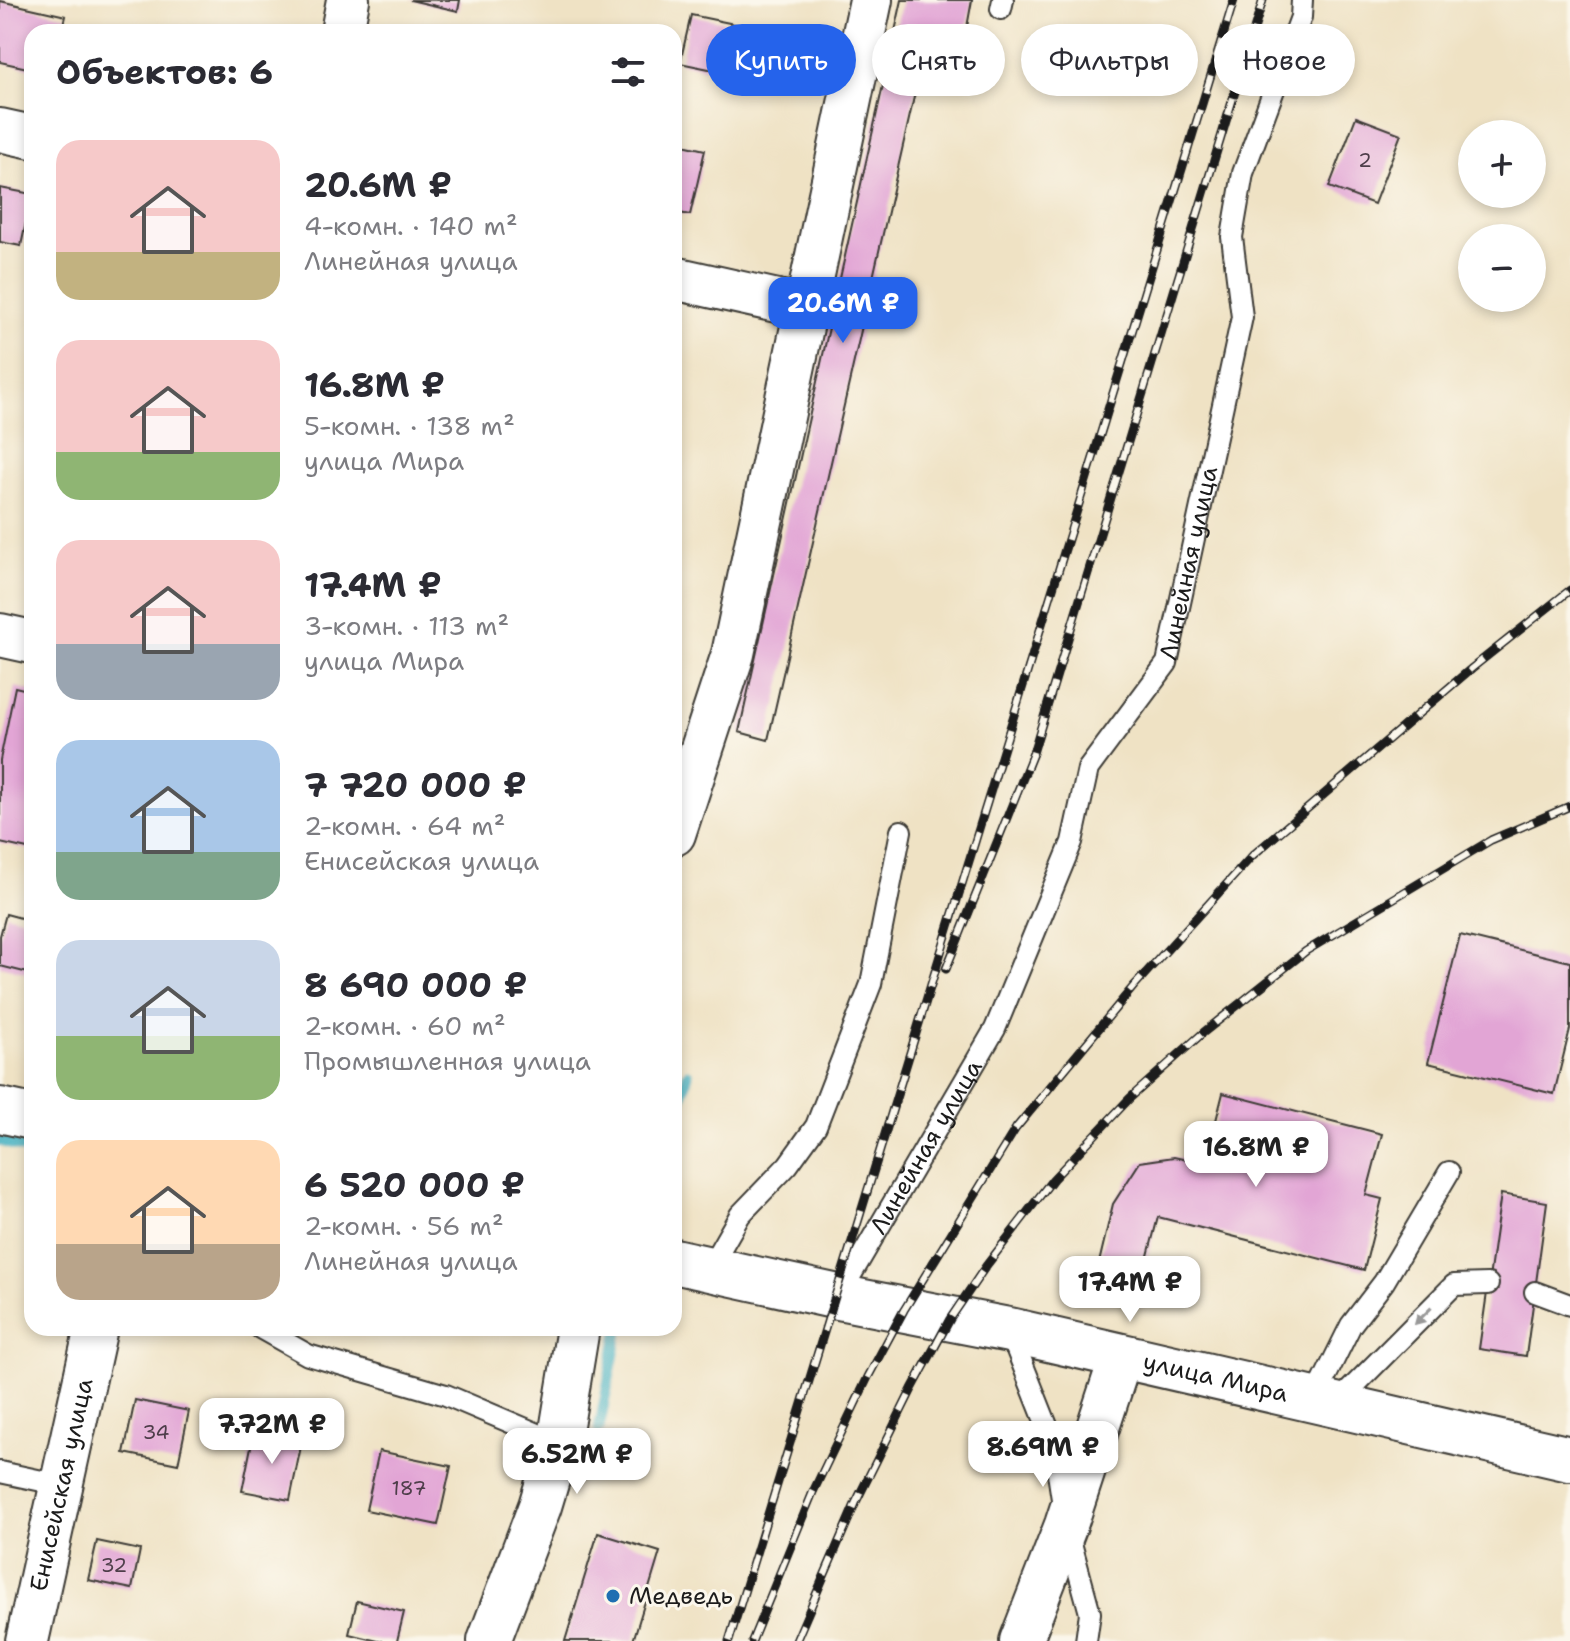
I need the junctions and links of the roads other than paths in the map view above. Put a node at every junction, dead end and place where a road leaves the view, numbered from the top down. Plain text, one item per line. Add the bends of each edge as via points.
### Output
1 (348, 0) edge
2 (871, 0) edge
3 (1302, 0) edge
4 (344, 24) edge
5 (0, 130) edge
6 (24, 135) edge
7 (682, 280) edge
8 (804, 307) junction
9 (0, 635) edge
10 (24, 640) edge
11 (682, 810) edge
12 (901, 831) dead end
13 (0, 1110) edge
14 (24, 1115) edge
15 (1449, 1172) dead end
16 (691, 1265) edge
17 (1488, 1284) dead end
18 (1535, 1292) dead end
19 (838, 1297) junction
20 (1570, 1305) edge
21 (1009, 1330) junction
22 (94, 1336) edge
23 (274, 1336) edge
24 (577, 1336) edge
25 (1121, 1357) junction
26 (1323, 1404) junction
27 (559, 1443) junction
28 (1570, 1459) edge
29 (0, 1472) edge
30 (61, 1485) junction
31 (1066, 1525) junction
32 (27, 1641) edge
33 (489, 1641) edge
34 (1021, 1641) edge
35 (1086, 1641) edge

1 - 4 street
2 - 8 street
3 - 19 lane, Линейная улица via 1301,17 1243,173 1232,237 1242,317 1167,663 1088,769 1072,842 995,1029
5 - 6 street
7 - 8 street
8 - 11 street via 733,654
9 - 10 street
12 - 16 lane via 871,984 816,1126 788,1165
13 - 14 main road
15 - 26 lane via 1384,1282 1351,1325
16 - 19 main road, улица Мира
17 -> 26 lane via 1454,1285
18 - 20 lane
19 - 21 main road, улица Мира
21 - 25 main road, улица Мира
21 - 31 lane via 1053,1441
22 - 30 street, Енисейская улица
23 - 27 lane via 308,1355 446,1395
24 - 27 street
25 - 26 main road, улица Мира
25 - 31 street
26 - 28 main road, улица Мира
27 - 33 street
29 - 30 lane
30 - 32 street, Енисейская улица
31 - 34 street
31 - 35 lane via 1090,1613

